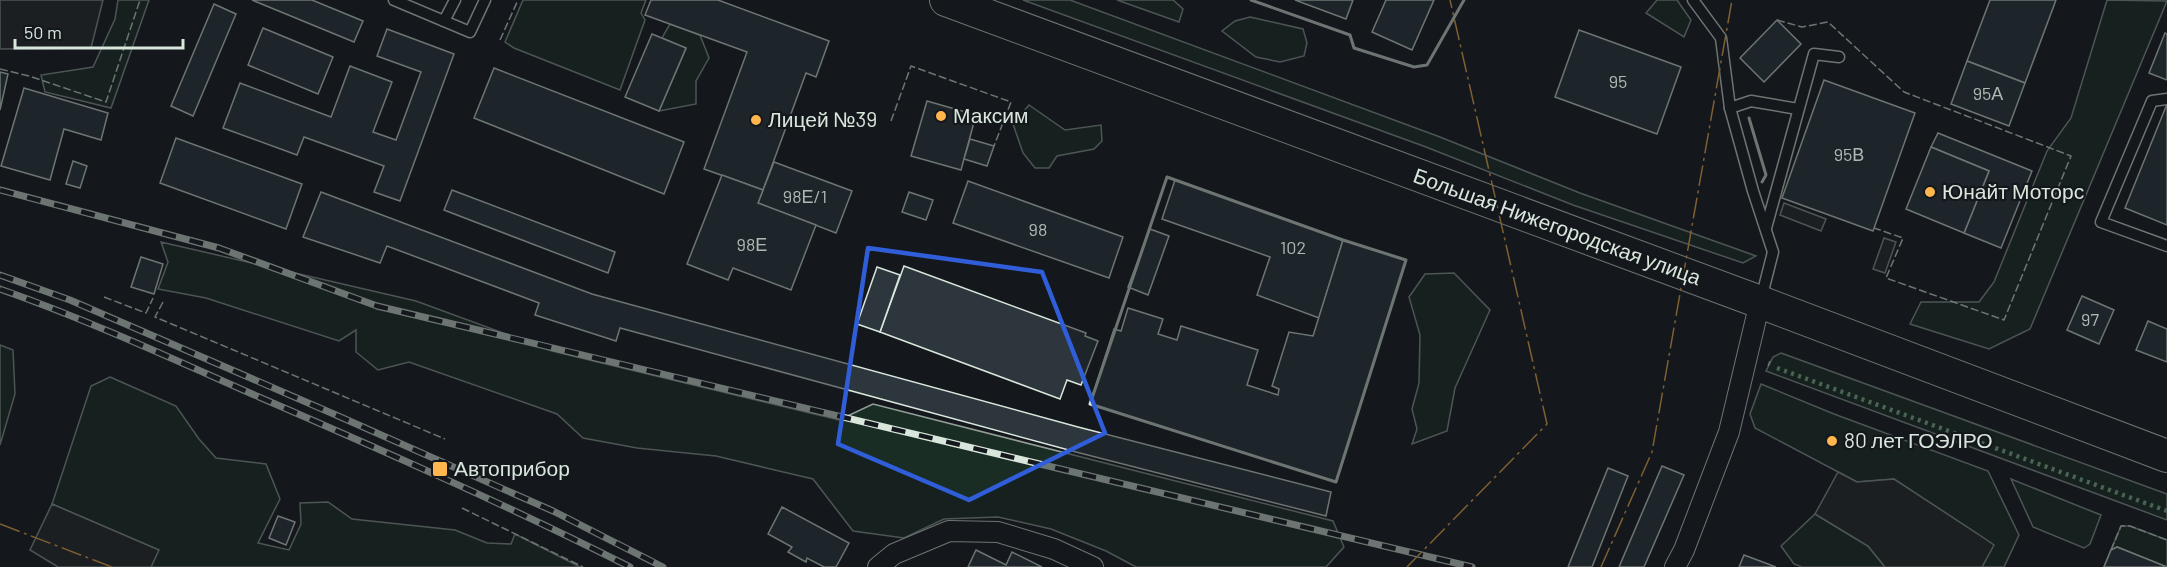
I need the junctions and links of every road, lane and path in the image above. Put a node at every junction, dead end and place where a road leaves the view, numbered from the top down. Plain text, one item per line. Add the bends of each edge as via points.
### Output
1 (394, 0) edge
2 (454, 0) edge
3 (485, 0) edge
4 (946, 0) edge
5 (1693, 0) edge
6 (444, 21) junction
7 (1839, 57) dead end
8 (2167, 99) edge
9 (1730, 108) junction
10 (1798, 109) junction
11 (1766, 229) junction
12 (2167, 246) edge
13 (1760, 302) junction
14 (2167, 456) edge
15 (878, 567) edge
16 (1093, 567) edge
17 (1675, 567) edge

1 - 6 lane
2 - 6 lane
3 - 6 lane via 470,32
4 - 13 main road, Большая Нижегородская улица
5 - 9 lane via 1721,38
7 - 10 lane via 1814,54
8 - 12 lane via 2152,101 2101,222
9 - 10 lane via 1751,101
9 - 11 lane
10 - 11 lane
11 - 13 lane via 1773,252
13 - 14 main road, Большая Нижегородская улица
13 - 17 street via 1729,432
15 - 16 street via 894,554 949,531 998,532 1054,549

